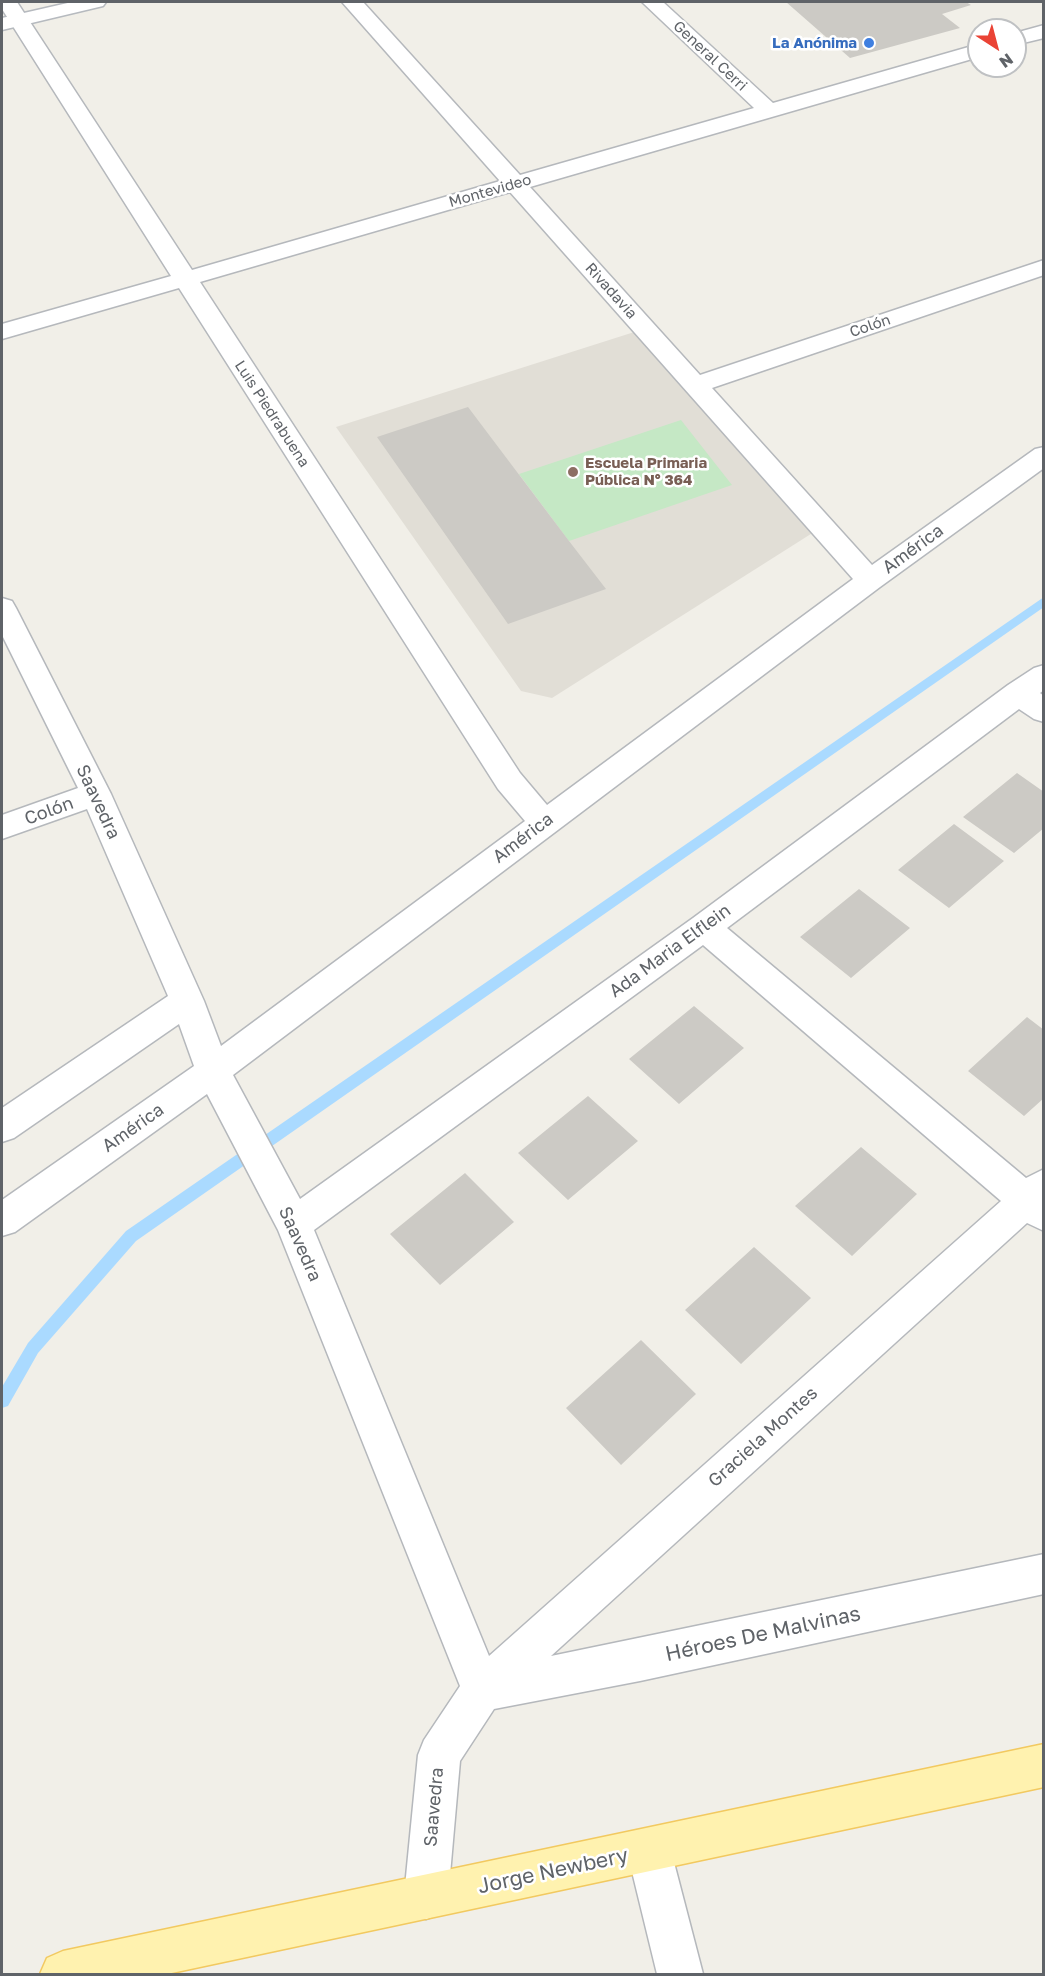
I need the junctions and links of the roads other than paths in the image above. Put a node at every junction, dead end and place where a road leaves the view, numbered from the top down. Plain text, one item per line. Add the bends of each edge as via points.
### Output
1 (96, 2) edge
2 (352, 2) edge
3 (652, 2) edge
4 (10, 15) edge
5 (1044, 31) edge
6 (1027, 36) edge
7 (967, 53) edge
8 (769, 111) junction
9 (516, 184) junction
10 (1044, 267) edge
11 (185, 280) junction
12 (2, 332) edge
13 (696, 385) junction
14 (1044, 454) edge
15 (870, 580) junction
16 (2, 608) edge
17 (1044, 675) edge
18 (1031, 702) edge
19 (96, 794) junction
20 (544, 822) junction
21 (2, 828) edge
22 (704, 927) junction
23 (187, 1001) junction
24 (218, 1080) junction
25 (2, 1127) edge
26 (1038, 1200) edge
27 (2, 1220) edge
28 (294, 1224) junction
29 (1044, 1574) edge
30 (482, 1690) junction
31 (1044, 1765) edge
32 (649, 1851) junction
33 (426, 1897) junction
34 (63, 1974) edge
35 (680, 1974) edge

1 - 4 street
2 - 9 street, Rivadavia
3 - 8 street, General Cerri
4 - 11 street, Luis Piedrabuena
5 - 6 street
7 - 8 street, Montevideo
8 - 9 street, Montevideo
9 - 11 street, Montevideo
9 - 13 street, Rivadavia
10 - 13 street, Colón
11 - 12 street, Montevideo
11 - 20 street, Luis Piedrabuena via 509,781
13 - 15 street, Rivadavia
14 - 15 street, América
15 - 20 street, América
16 - 19 street, Saavedra
17 - 18 street, Ada Maria Elflein
18 - 22 street, Ada Maria Elflein
19 - 21 street, Colón
19 - 23 street, Saavedra
20 - 24 street, América
22 - 26 street
22 - 28 street, Ada Maria Elflein
23 - 24 street, Saavedra
23 - 25 street
24 - 27 street, América
24 - 28 street, Saavedra
26 - 30 street, Graciela Montes
28 - 30 street, Saavedra
29 - 30 street, Héroes De Malvinas
30 - 33 street, Saavedra via 439,1755
31 - 32 main road, Jorge Newbery
32 - 33 main road, Jorge Newbery
32 - 35 street
33 - 34 main road, Jorge Newbery

